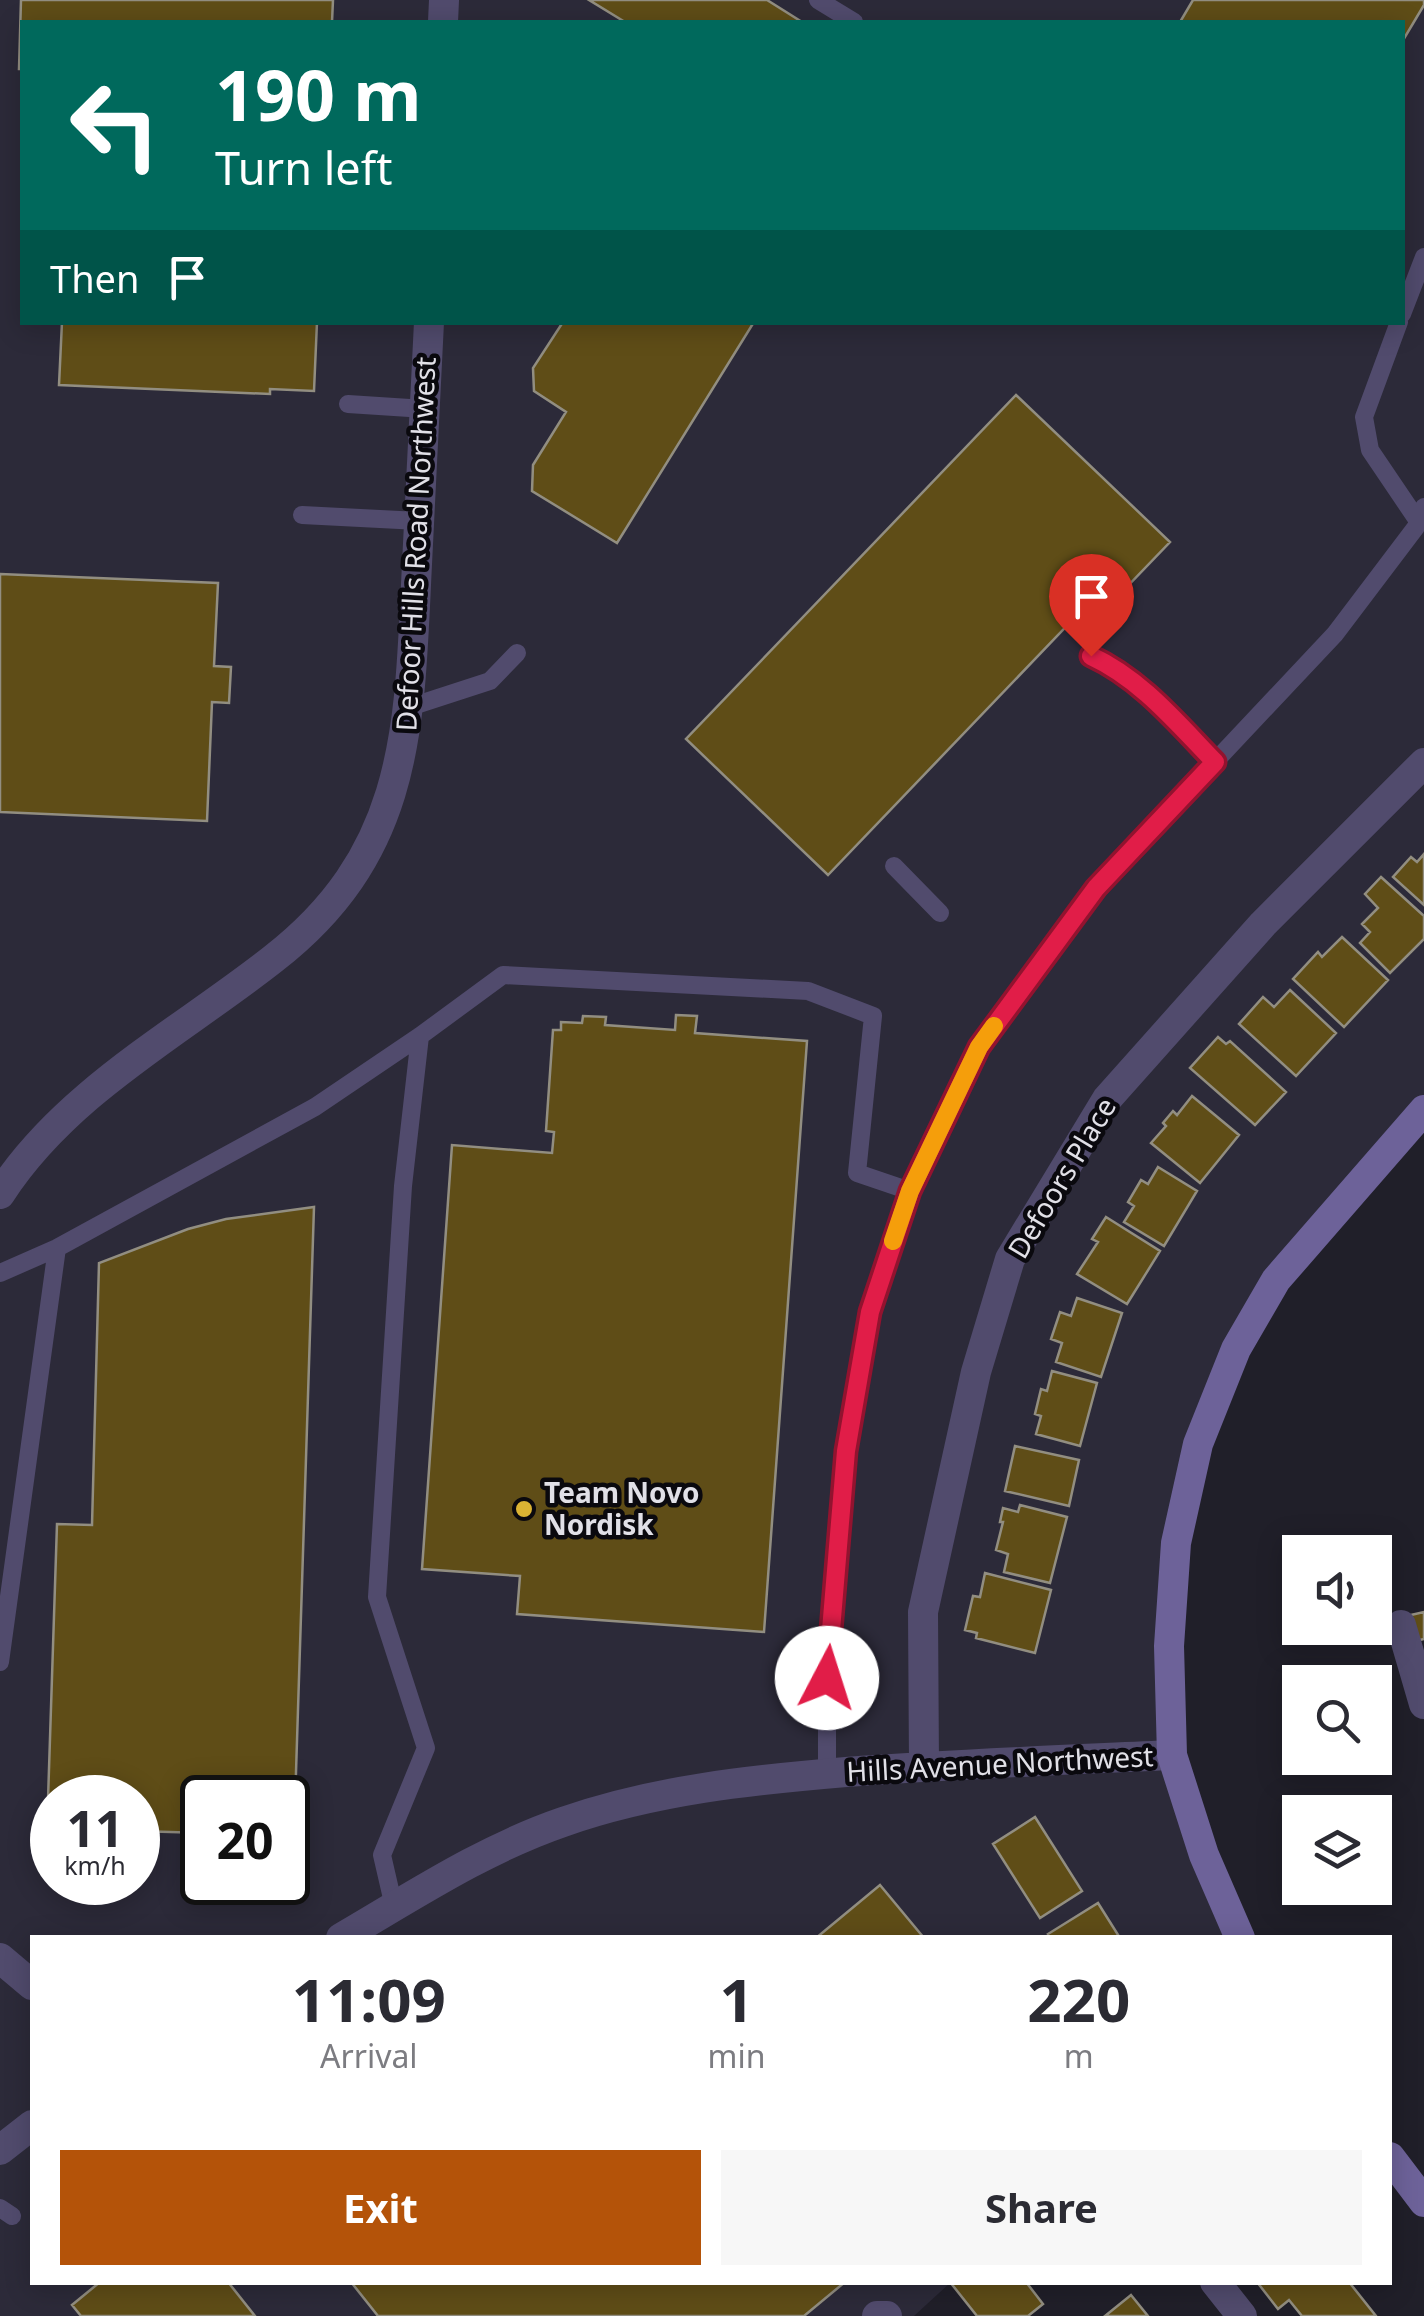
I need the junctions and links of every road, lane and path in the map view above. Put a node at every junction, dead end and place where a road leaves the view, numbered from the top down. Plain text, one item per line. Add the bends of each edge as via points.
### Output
1 (818, 0) edge
2 (851, 20) edge
3 (1424, 256) edge
4 (1405, 306) edge
5 (429, 325) edge
6 (1398, 325) edge
7 (348, 404) dead end
8 (425, 408) junction
9 (1421, 514) edge
10 (302, 515) dead end
11 (419, 521) junction
12 (516, 653) dead end
13 (1091, 656) dead end
14 (410, 706) junction
15 (1215, 762) junction
16 (1424, 763) edge
17 (894, 866) dead end
18 (940, 913) dead end
19 (420, 1036) junction
20 (1424, 1110) edge
21 (910, 1191) junction
22 (0, 1194) edge
23 (57, 1248) junction
24 (0, 1273) edge
25 (1402, 1624) dead end
26 (0, 1662) edge
27 (1424, 1704) edge
28 (1172, 1755) junction
29 (924, 1766) junction
30 (827, 1774) junction
31 (394, 1907) junction
32 (346, 1935) edge
33 (1239, 1935) edge
34 (0, 1958) edge
35 (30, 1983) edge
36 (30, 2127) edge
37 (0, 2150) edge
38 (1392, 2160) edge
39 (1424, 2202) edge
40 (1217, 2285) edge
41 (877, 2316) edge
42 (887, 2316) edge
43 (1242, 2316) edge

1 - 2 lane
3 - 4 lane
5 - 8 street, Defoor Hills Road Northwest
6 - 9 lane via 1364,418 1370,450
7 - 8 lane
8 - 11 street, Defoor Hills Road Northwest
9 - 15 lane, Hills Avenue Northwest via 1335,634
10 - 11 lane
11 - 14 street, Defoor Hills Road Northwest
12 - 14 lane via 490,680
13 - 15 lane via 1150,696
14 - 22 street, Defoor Hills Road Northwest via 393,795 360,864 316,921 66,1114
15 - 21 lane, Hills Avenue Northwest via 1096,888 979,1047
16 - 29 street, Defoors Place via 1264,924 1107,1099 1010,1259 976,1372 923,1612
17 - 18 lane
19 - 21 lane via 503,974 808,991 872,1016 857,1173
19 - 23 lane via 314,1107
19 - 31 lane via 377,1598 426,1748 382,1855
20 - 28 street via 1276,1280 1236,1349 1198,1444 1176,1544 1169,1646
21 - 30 lane, Hills Avenue Northwest via 870,1312 846,1451 827,1678
23 - 24 lane
23 - 26 lane
25 - 27 street
28 - 29 street, Hills Avenue Northwest
28 - 33 street
29 - 30 street, Hills Avenue Northwest
30 - 31 street, Hills Avenue Northwest via 642,1800 562,1822
31 - 32 street, Hills Avenue Northwest
34 - 35 street
36 - 37 street
38 - 39 street
40 - 43 street
41 - 42 street

